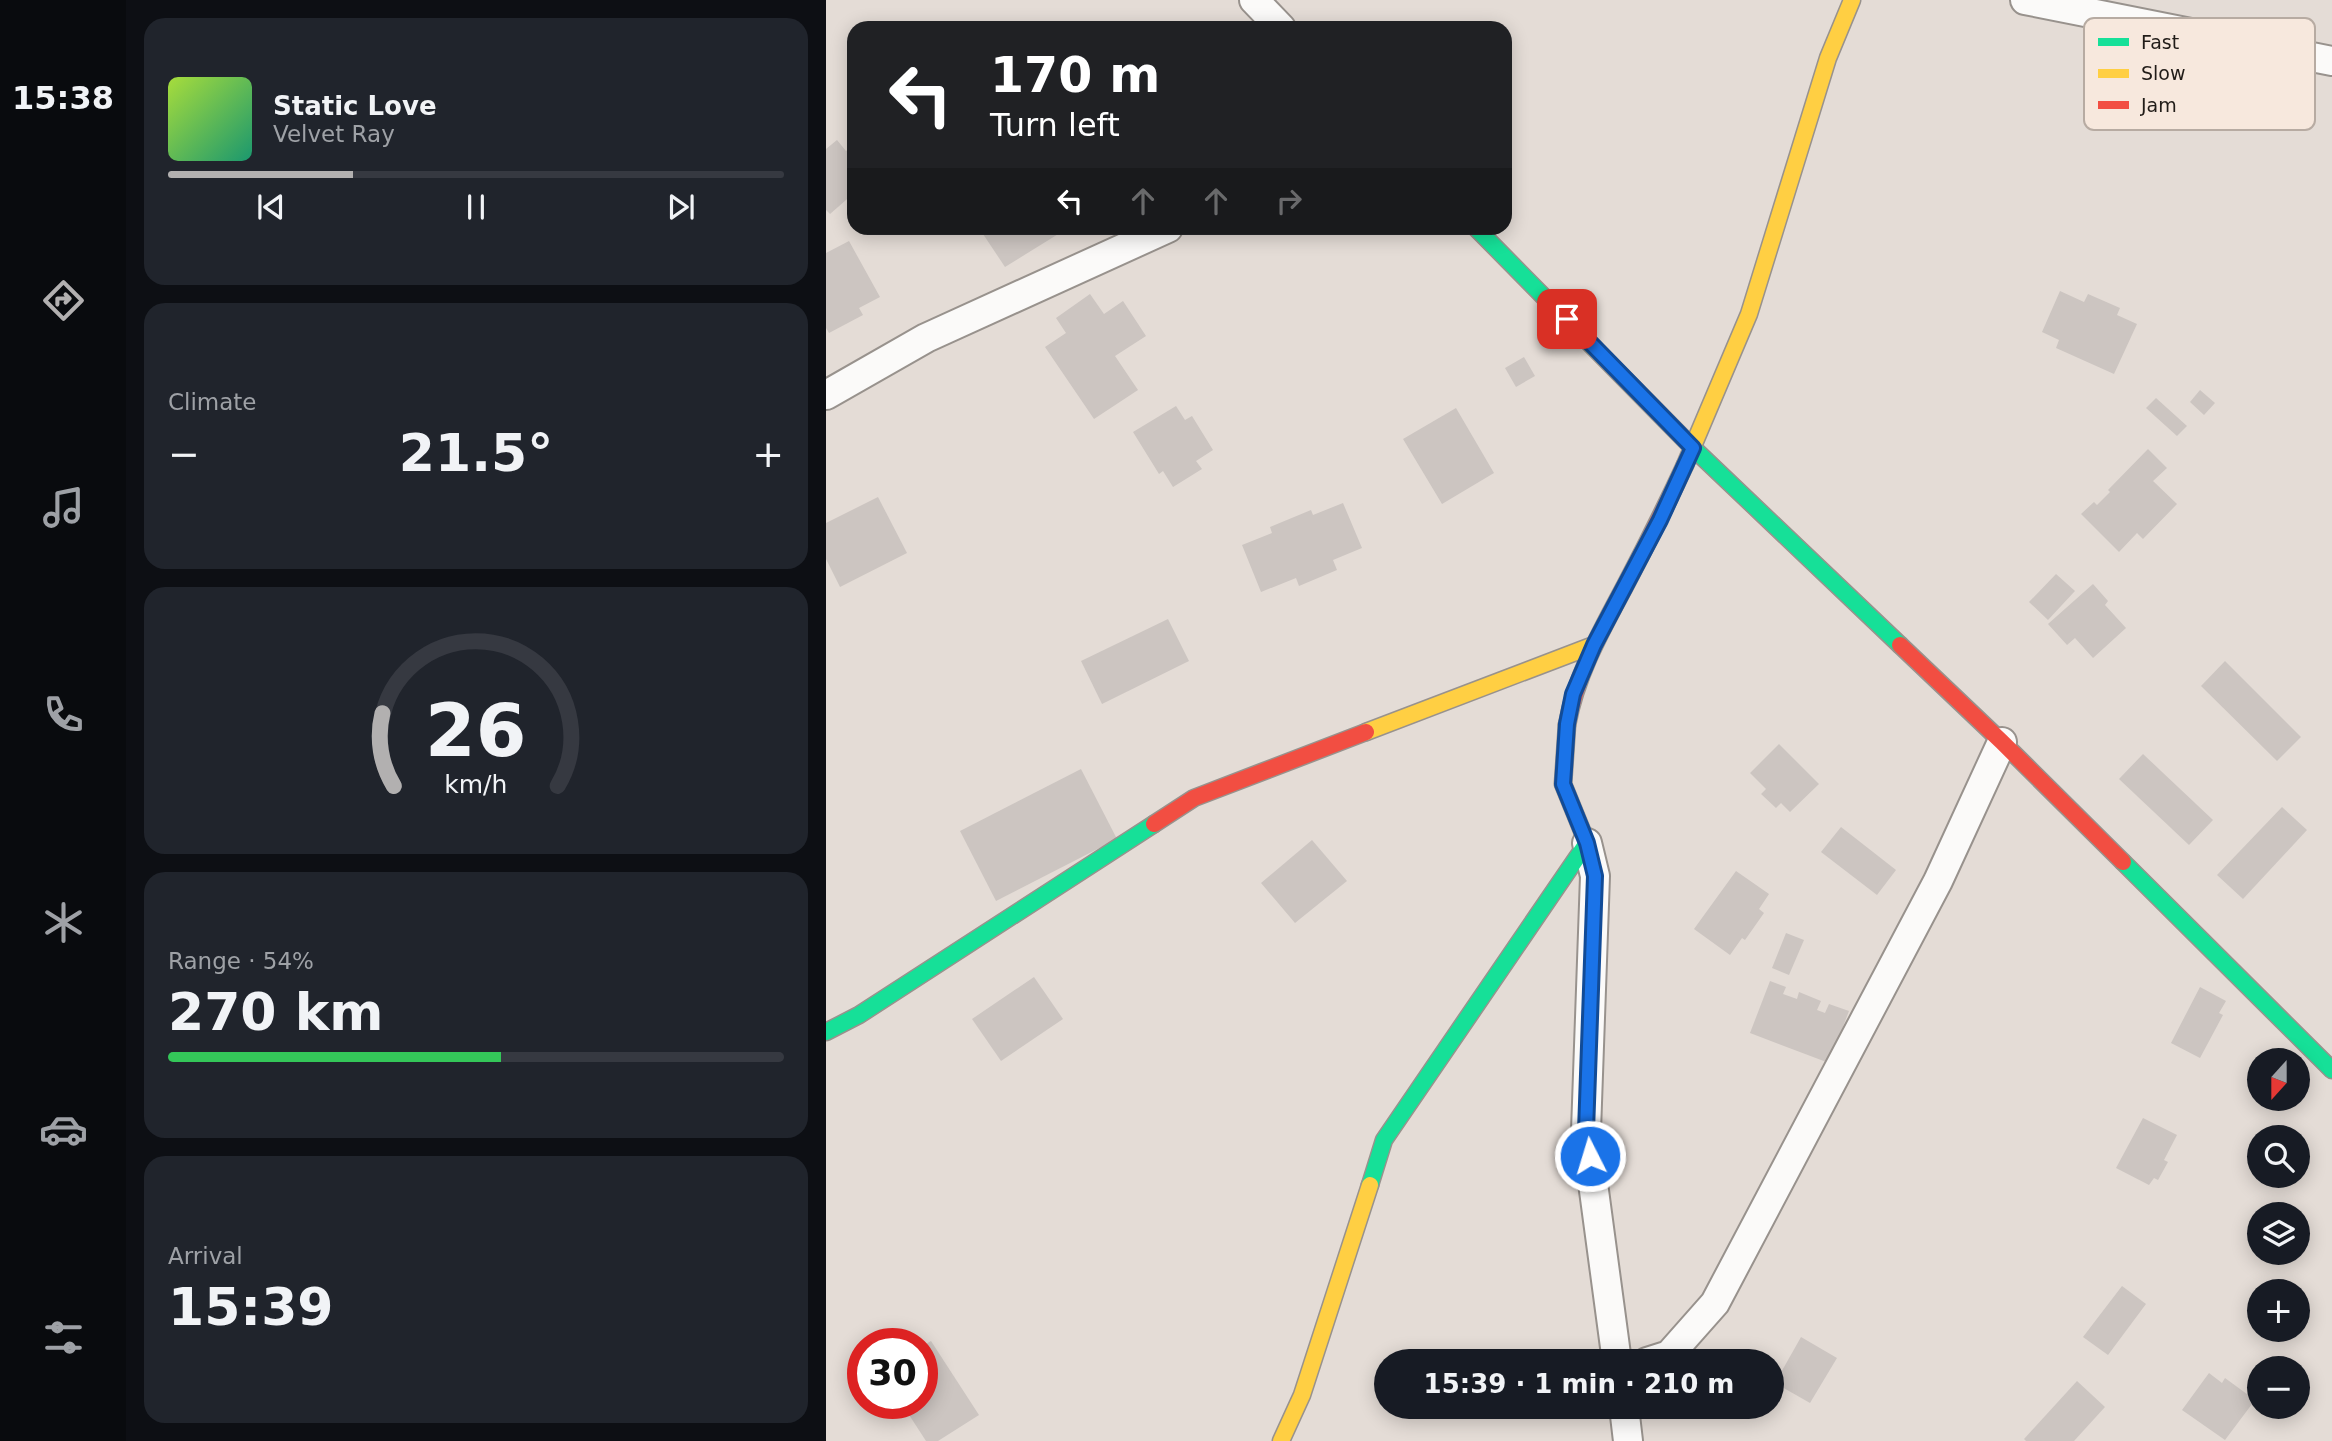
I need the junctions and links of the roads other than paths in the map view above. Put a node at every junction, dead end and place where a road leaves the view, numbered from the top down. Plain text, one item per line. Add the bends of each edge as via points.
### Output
1 (1254, 0) edge
2 (1852, 0) edge
3 (2025, 0) edge
4 (2116, 18) edge
5 (1274, 21) edge
6 (1153, 235) edge
7 (1483, 235) edge
8 (826, 395) edge
9 (1693, 448) junction
10 (1594, 645) junction
11 (2002, 742) junction
12 (1587, 843) junction
13 (826, 1032) edge
14 (2332, 1070) edge
15 (1616, 1349) edge
16 (1674, 1349) edge
17 (1625, 1419) edge
18 (1282, 1441) edge
19 (1628, 1441) edge

1 - 5 street
2 - 9 street via 1828,58 1749,314
3 - 4 street
6 - 8 street via 926,338
7 - 9 street
9 - 10 street
9 - 11 street
10 - 12 street via 1573,694 1563,784
10 - 13 street via 1194,798
11 - 14 street
11 - 16 street via 1938,881 1715,1303
12 - 15 street via 1595,876 1586,1131
12 - 18 street via 1384,1140 1302,1395
17 - 19 street

